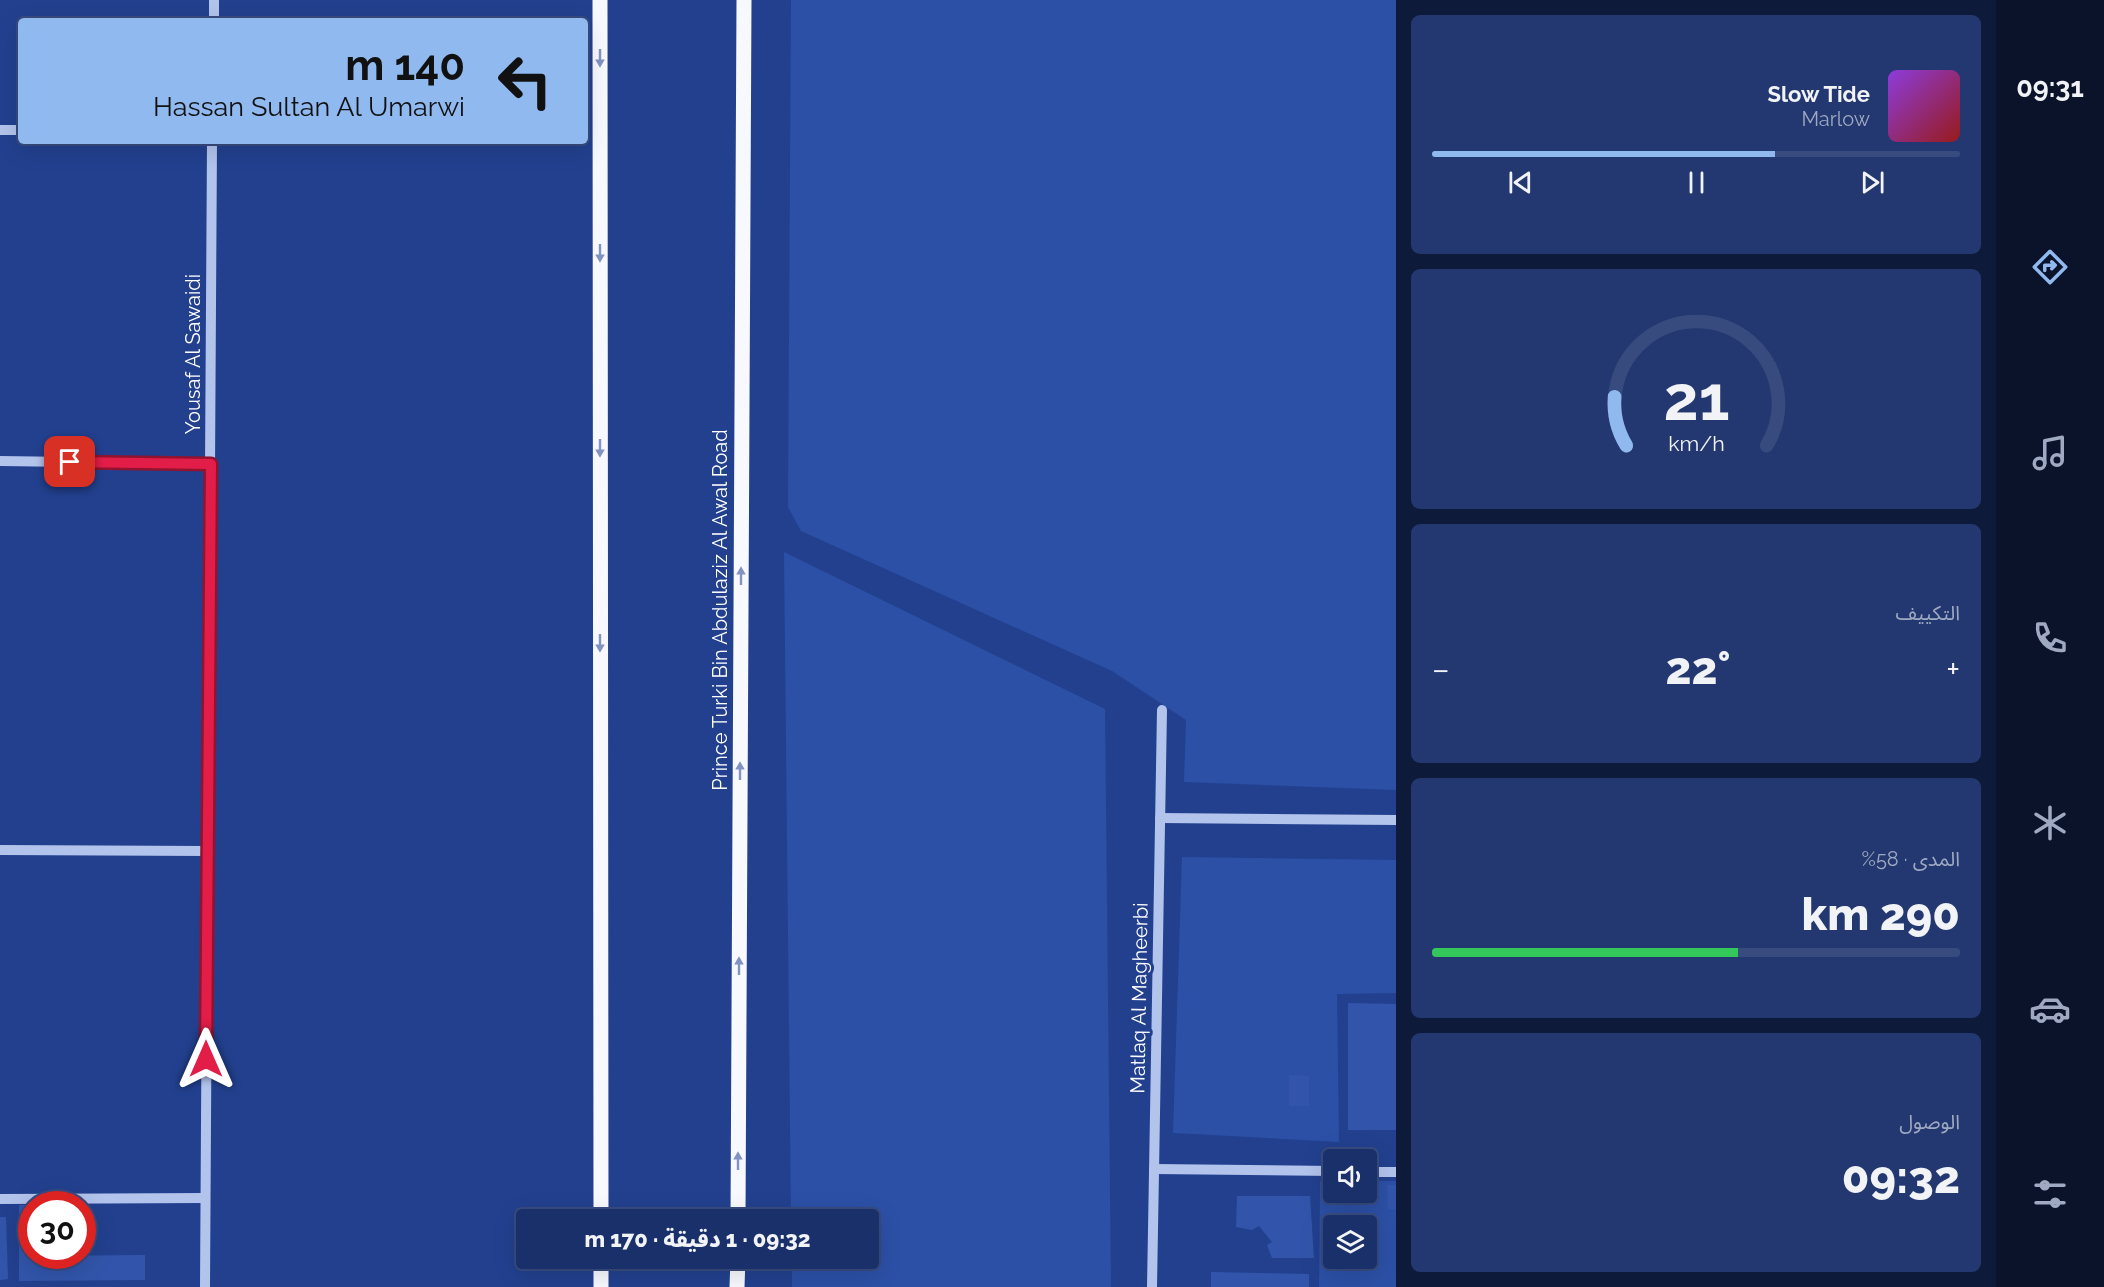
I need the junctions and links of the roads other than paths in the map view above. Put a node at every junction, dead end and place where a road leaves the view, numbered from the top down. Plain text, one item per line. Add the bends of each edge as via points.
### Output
1 (214, 0) edge
2 (600, 0) edge
3 (744, 0) edge
4 (214, 18) edge
5 (0, 130) edge
6 (18, 130) edge
7 (212, 144) edge
8 (0, 461) edge
9 (211, 464) junction
10 (1162, 710) dead end
11 (1160, 818) junction
12 (1396, 820) edge
13 (0, 850) edge
14 (206, 851) junction
15 (1154, 1169) junction
16 (1323, 1171) edge
17 (1377, 1172) edge
18 (1396, 1172) edge
19 (205, 1198) junction
20 (0, 1199) edge
21 (601, 1209) edge
22 (738, 1209) edge
23 (601, 1269) edge
24 (738, 1269) edge
25 (205, 1287) edge
26 (601, 1287) edge
27 (737, 1287) edge
28 (1152, 1287) edge

1 - 4 street
2 -> 21 main road
22 -> 3 main road, Prince Turki Bin Abdulaziz Al Awal Road
5 - 6 street
7 - 9 street, Yousaf Al Sawaidi
8 - 9 street
9 - 14 street, Yousaf Al Sawaidi
10 - 11 street, Matlaq Al Magheerbi
11 - 12 street
11 - 15 street, Matlaq Al Magheerbi
13 - 14 street
14 - 19 street, Yousaf Al Sawaidi
15 - 16 street
15 - 28 street, Matlaq Al Magheerbi
17 - 18 street
19 - 20 street
19 - 25 street, Yousaf Al Sawaidi
23 - 26 main road
24 - 27 main road

